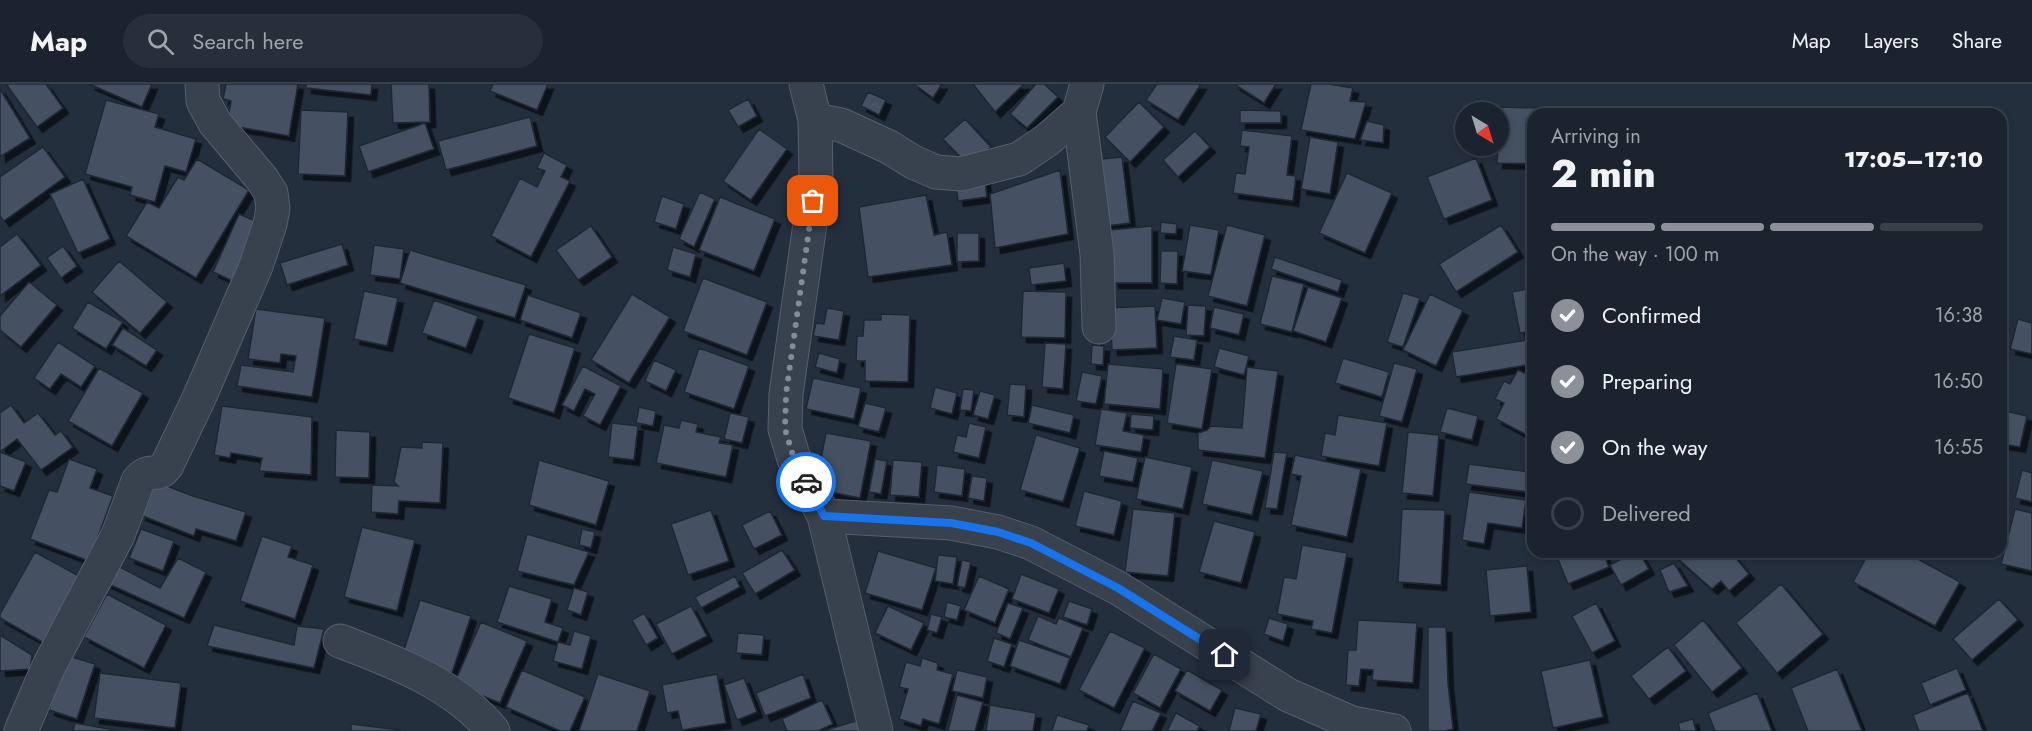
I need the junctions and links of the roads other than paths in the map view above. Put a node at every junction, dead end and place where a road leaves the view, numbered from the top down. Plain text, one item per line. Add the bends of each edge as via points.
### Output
1 (202, 84) edge
2 (806, 84) edge
3 (1083, 98) edge
4 (814, 120) junction
5 (1099, 327) dead end
6 (824, 516) junction
7 (340, 641) dead end
8 (21, 731) edge
9 (493, 731) edge
10 (876, 731) edge
11 (1394, 731) edge

1 - 8 street via 203,102 215,123 271,193 270,224 252,276 167,465 163,471 144,473 138,481 118,535 48,668
2 - 4 street
3 - 4 street via 1047,140 1019,159 962,174 936,172 842,125
3 - 5 street via 1097,254
4 - 6 street via 816,181 786,394 785,429 794,459
6 - 10 street
6 - 11 street via 951,523 1031,543 1118,588 1288,694 1352,723
7 - 9 street via 432,681 470,707

